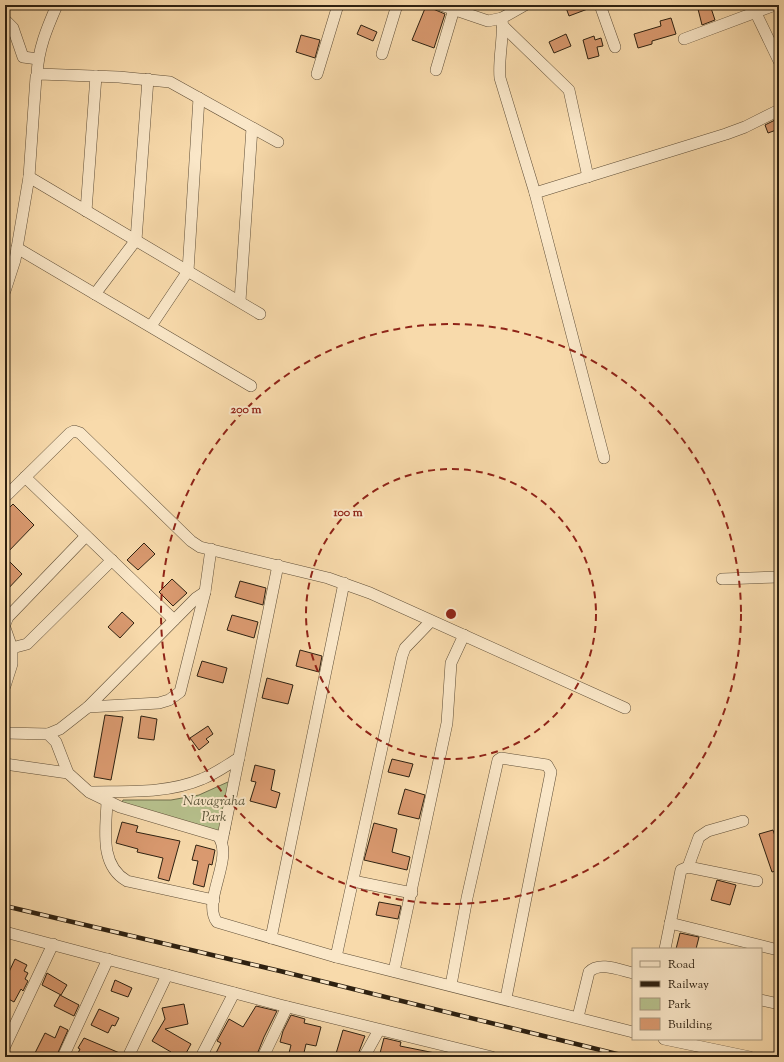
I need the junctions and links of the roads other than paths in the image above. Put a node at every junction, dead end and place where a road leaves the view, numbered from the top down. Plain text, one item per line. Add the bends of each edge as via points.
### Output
1 (57, 5) edge
2 (338, 5) edge
3 (397, 5) edge
4 (525, 5) edge
5 (600, 5) edge
6 (775, 5) edge
7 (446, 6) edge
8 (754, 8) edge
9 (5, 20) edge
10 (502, 21) junction
11 (684, 39) dead end
12 (615, 47) dead end
13 (382, 54) dead end
14 (38, 59) junction
15 (779, 61) edge
16 (436, 70) dead end
17 (317, 74) dead end
18 (37, 75) junction
19 (96, 76) junction
20 (148, 79) junction
21 (199, 98) junction
22 (779, 110) edge
23 (252, 128) junction
24 (278, 142) dead end
25 (29, 177) junction
26 (588, 177) junction
27 (535, 192) junction
28 (86, 211) junction
29 (136, 240) junction
30 (17, 248) junction
31 (188, 271) junction
32 (5, 291) edge
33 (95, 294) junction
34 (240, 301) junction
35 (260, 314) dead end
36 (151, 326) junction
37 (251, 386) dead end
38 (604, 458) dead end
39 (25, 477) junction
40 (5, 497) edge
41 (86, 536) junction
42 (212, 549) junction
43 (112, 560) junction
44 (278, 565) junction
45 (779, 577) edge
46 (722, 579) dead end
47 (344, 583) junction
48 (204, 592) junction
49 (174, 620) junction
50 (431, 620) junction
51 (5, 624) edge
52 (5, 628) edge
53 (464, 635) junction
54 (12, 648) junction
55 (5, 686) edge
56 (88, 707) junction
57 (625, 708) dead end
58 (5, 733) edge
59 (48, 734) junction
60 (239, 758) junction
61 (5, 764) edge
62 (68, 773) junction
63 (89, 792) junction
64 (107, 802) junction
65 (744, 821) dead end
66 (222, 841) junction
67 (688, 867) junction
68 (353, 881) junction
69 (757, 881) dead end
70 (412, 894) junction
71 (214, 900) junction
72 (670, 923) junction
73 (5, 932) edge
74 (271, 938) junction
75 (53, 944) junction
76 (665, 948) edge
77 (778, 950) edge
78 (336, 957) junction
79 (108, 959) junction
80 (394, 971) junction
81 (632, 973) edge
82 (168, 975) junction
83 (451, 985) junction
84 (234, 993) junction
85 (506, 998) junction
86 (762, 1000) edge
87 (779, 1004) edge
88 (287, 1007) junction
89 (578, 1017) junction
90 (378, 1030) junction
91 (632, 1032) edge
92 (669, 1040) edge
93 (5, 1046) edge
94 (63, 1057) edge
95 (128, 1057) edge
96 (201, 1057) edge
97 (263, 1057) edge
98 (364, 1057) edge
99 (492, 1057) edge
100 (750, 1057) edge

1 - 14 street via 43,37
2 - 17 street
3 - 13 street
4 - 10 street
5 - 12 street
6 - 8 street
7 - 10 street via 488,21
7 - 16 street
8 - 11 street
8 - 15 street
9 - 14 street via 13,28 23,57
10 - 26 street via 569,90
10 - 27 street via 500,78
14 - 18 street
18 - 19 street
18 - 25 street
19 - 20 street
19 - 28 street
20 - 21 street via 170,82
20 - 29 street
21 - 23 street
21 - 31 street
22 - 26 street via 726,134
23 - 24 street
23 - 34 street
25 - 28 street
25 - 30 street
26 - 27 street
27 - 38 street
28 - 29 street
29 - 31 street
29 - 33 street
30 - 32 street
30 - 33 street
31 - 34 street
31 - 36 street
33 - 36 street
34 - 35 street
36 - 37 street
39 - 40 street
39 - 41 street
39 - 42 street via 70,433 80,433 192,541
41 - 43 street
41 - 51 street via 8,617
42 - 44 street
42 - 48 street
43 - 49 street
43 - 54 street via 27,644
44 - 47 street
44 - 60 street
45 - 46 street
47 - 50 street
47 - 74 street
48 - 49 street
48 - 56 street via 182,686 176,697 159,703
49 - 56 street
50 - 53 street
50 - 68 street via 405,648 402,656
52 - 54 street
53 - 57 street
53 - 70 street via 451,663 447,723
54 - 55 street via 12,664
56 - 59 street via 60,729
58 - 59 street
59 - 62 street via 56,742
60 - 63 street via 202,779 178,786 139,791
60 - 66 street
61 - 62 street
62 - 63 street
63 - 64 street
64 - 66 street via 213,834
64 - 71 street via 106,849 119,876 127,881
65 - 67 street via 699,836
66 - 71 street
67 - 69 street
67 - 72 street via 681,870
68 - 70 street
68 - 78 street
70 - 80 street
71 - 74 street via 213,912 217,922
72 - 76 street
72 - 77 street
73 - 75 street
74 - 78 street
75 - 79 street
75 - 93 street
78 - 80 street
79 - 82 street
79 - 94 street
80 - 83 street
81 - 89 street via 601,967 591,970
82 - 84 street
82 - 95 street
83 - 85 street
83 - 85 street via 467,898 498,760 501,758 547,765 551,772
84 - 88 street
84 - 96 street
85 - 89 street
86 - 87 street
88 - 90 street
88 - 97 street
89 - 91 street
90 - 98 street
90 - 99 street
92 - 100 street

